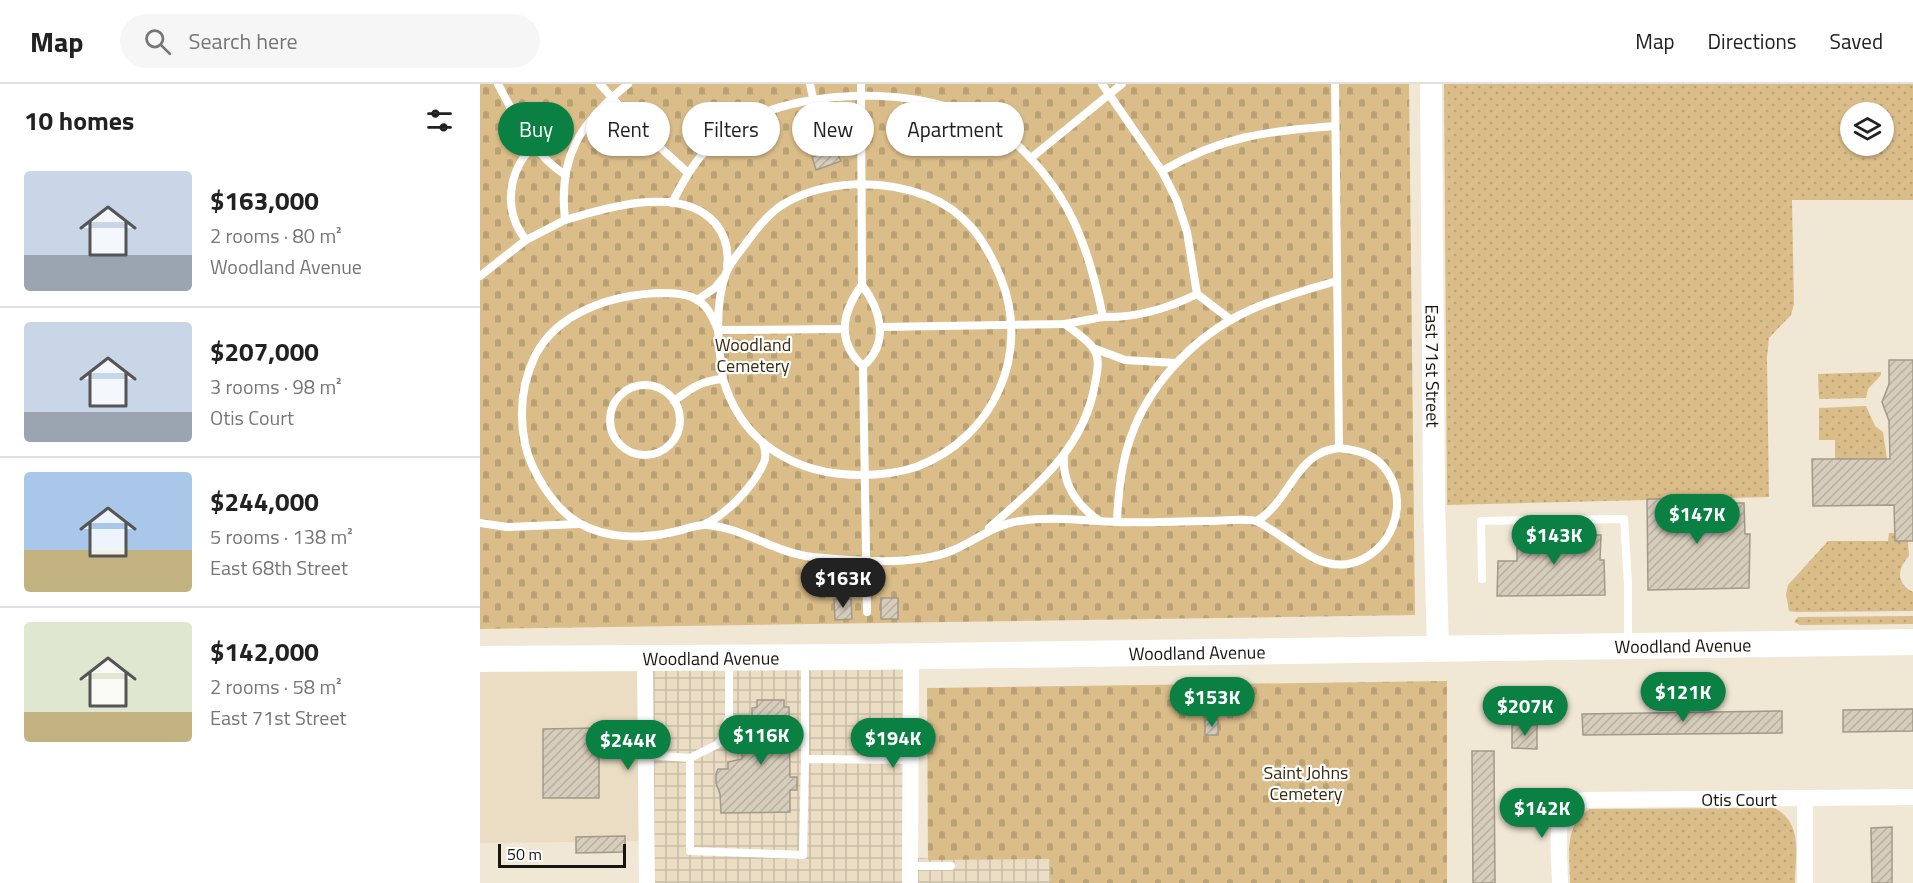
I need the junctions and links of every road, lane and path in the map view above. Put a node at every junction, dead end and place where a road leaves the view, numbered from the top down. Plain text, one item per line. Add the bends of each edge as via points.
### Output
1 (498, 84) edge
2 (600, 84) edge
3 (628, 84) edge
4 (810, 84) edge
5 (861, 84) edge
6 (1102, 84) edge
7 (1122, 84) edge
8 (1335, 84) edge
9 (1431, 84) edge
10 (861, 94) junction
11 (1110, 95) junction
12 (613, 97) junction
13 (813, 98) junction
14 (508, 102) edge
15 (1335, 126) junction
16 (523, 156) edge
17 (544, 156) edge
18 (1030, 158) junction
19 (1162, 171) junction
20 (687, 172) junction
21 (564, 174) junction
22 (862, 184) junction
23 (672, 202) junction
24 (565, 220) junction
25 (526, 240) junction
26 (727, 270) junction
27 (480, 276) edge
28 (1337, 281) junction
29 (862, 285) junction
30 (1197, 294) junction
31 (698, 300) junction
32 (1104, 317) junction
33 (1231, 320) junction
34 (1065, 324) junction
35 (1012, 325) junction
36 (881, 327) junction
37 (844, 329) junction
38 (718, 330) junction
39 (1093, 348) junction
40 (1176, 363) junction
41 (863, 366) junction
42 (723, 379) junction
43 (674, 401) junction
44 (763, 443) junction
45 (1339, 448) junction
46 (1064, 455) junction
47 (783, 457) junction
48 (764, 461) junction
49 (866, 475) junction
50 (1100, 520) junction
51 (1257, 521) junction
52 (1117, 522) junction
53 (480, 523) edge
54 (579, 524) junction
55 (704, 524) junction
56 (982, 535) junction
57 (867, 561) junction
58 (1482, 579) dead end
59 (867, 612) dead end
60 (1913, 642) edge
61 (1628, 646) junction
62 (1438, 649) junction
63 (910, 656) junction
64 (805, 657) junction
65 (729, 658) junction
66 (480, 659) edge
67 (645, 659) junction
68 (646, 755) junction
69 (690, 758) junction
70 (805, 759) junction
71 (910, 760) junction
72 (1913, 797) edge
73 (1805, 799) junction
74 (910, 866) junction
75 (951, 866) dead end
76 (646, 883) edge
77 (910, 883) edge
78 (1560, 883) edge
79 (1805, 883) edge

1 - 14 lane
2 - 12 lane
3 - 12 lane
4 - 13 lane
5 - 10 lane
6 - 11 lane
7 - 11 lane
8 - 15 lane
9 - 62 street, East 71st Street
10 - 13 lane
10 - 18 lane via 944,104 989,123
10 - 22 lane
11 - 18 lane
11 - 19 lane
12 - 20 lane via 639,128
12 - 21 lane via 583,131
13 - 20 lane via 738,124 702,153
15 - 19 lane via 1276,131 1226,141 1189,155
15 - 28 lane
16 - 25 lane via 510,197 515,222
17 - 21 lane
18 - 32 lane via 1052,183 1078,230 1091,263
19 - 30 lane via 1183,216
20 - 23 lane
21 - 24 lane
22 - 26 lane via 822,190 783,205 761,224
22 - 29 lane
22 - 35 lane via 892,186 921,194 969,223 989,252 1003,283
23 - 24 lane via 620,206
23 - 26 lane via 702,212 717,225 728,248
24 - 25 lane
25 - 27 lane
26 - 31 lane via 715,288
26 - 38 lane
28 - 33 lane via 1275,300
28 - 45 lane
29 - 36 lane via 878,311
29 - 37 lane via 849,305
30 - 32 lane via 1150,312
30 - 33 lane
31 - 38 lane
31 - 54 lane via 669,293 604,302 566,322 535,355 521,403 527,454 549,495
32 - 34 lane
33 - 40 lane
34 - 35 lane
34 - 39 lane
35 - 36 lane
35 - 49 lane via 1006,374 977,425 919,466
36 - 41 lane via 876,352
37 - 38 lane
37 - 41 lane via 849,349
38 - 42 lane
39 - 40 lane via 1125,360
39 - 46 lane via 1098,366 1093,396 1084,424
40 - 52 lane via 1159,382 1127,448
41 - 49 lane
42 - 43 lane via 701,383
42 - 44 lane via 734,407
43 - 43 lane via 657,387 634,387 624,392 616,400 610,421 618,442 626,450 647,455 669,446 680,425
44 - 47 lane
44 - 48 lane
45 - 51 lane via 1321,453 1306,464 1275,507
45 - 51 lane via 1372,457 1384,466 1392,481 1396,516 1392,532 1373,553 1352,563 1321,562
46 - 50 lane via 1063,468 1075,498
46 - 56 lane
47 - 48 lane via 772,456
47 - 49 lane via 817,470
48 - 55 lane via 739,498
49 - 57 lane
50 - 52 lane
50 - 56 lane via 1018,521
51 - 52 lane
53 - 54 lane via 507,527
54 - 55 lane via 628,536 671,533
55 - 57 lane via 786,552
56 - 57 lane via 937,556
57 - 59 lane
58 - 61 lane via 1481,521 1624,519
60 - 61 main road, Woodland Avenue
61 - 62 main road, Woodland Avenue
62 - 63 main road, Woodland Avenue
63 - 64 main road, Woodland Avenue
63 - 71 street
64 - 65 main road, Woodland Avenue
64 - 70 lane
65 - 67 main road, Woodland Avenue
65 - 69 lane via 729,716 720,743
66 - 67 main road, Woodland Avenue
67 - 68 street
68 - 69 lane
68 - 76 street
69 - 70 lane via 690,851 803,855
70 - 71 lane
71 - 74 street
72 - 73 street, Otis Court
73 - 78 street, Otis Court via 1585,800 1567,806 1559,825
73 - 79 street
74 - 75 lane
74 - 77 street

